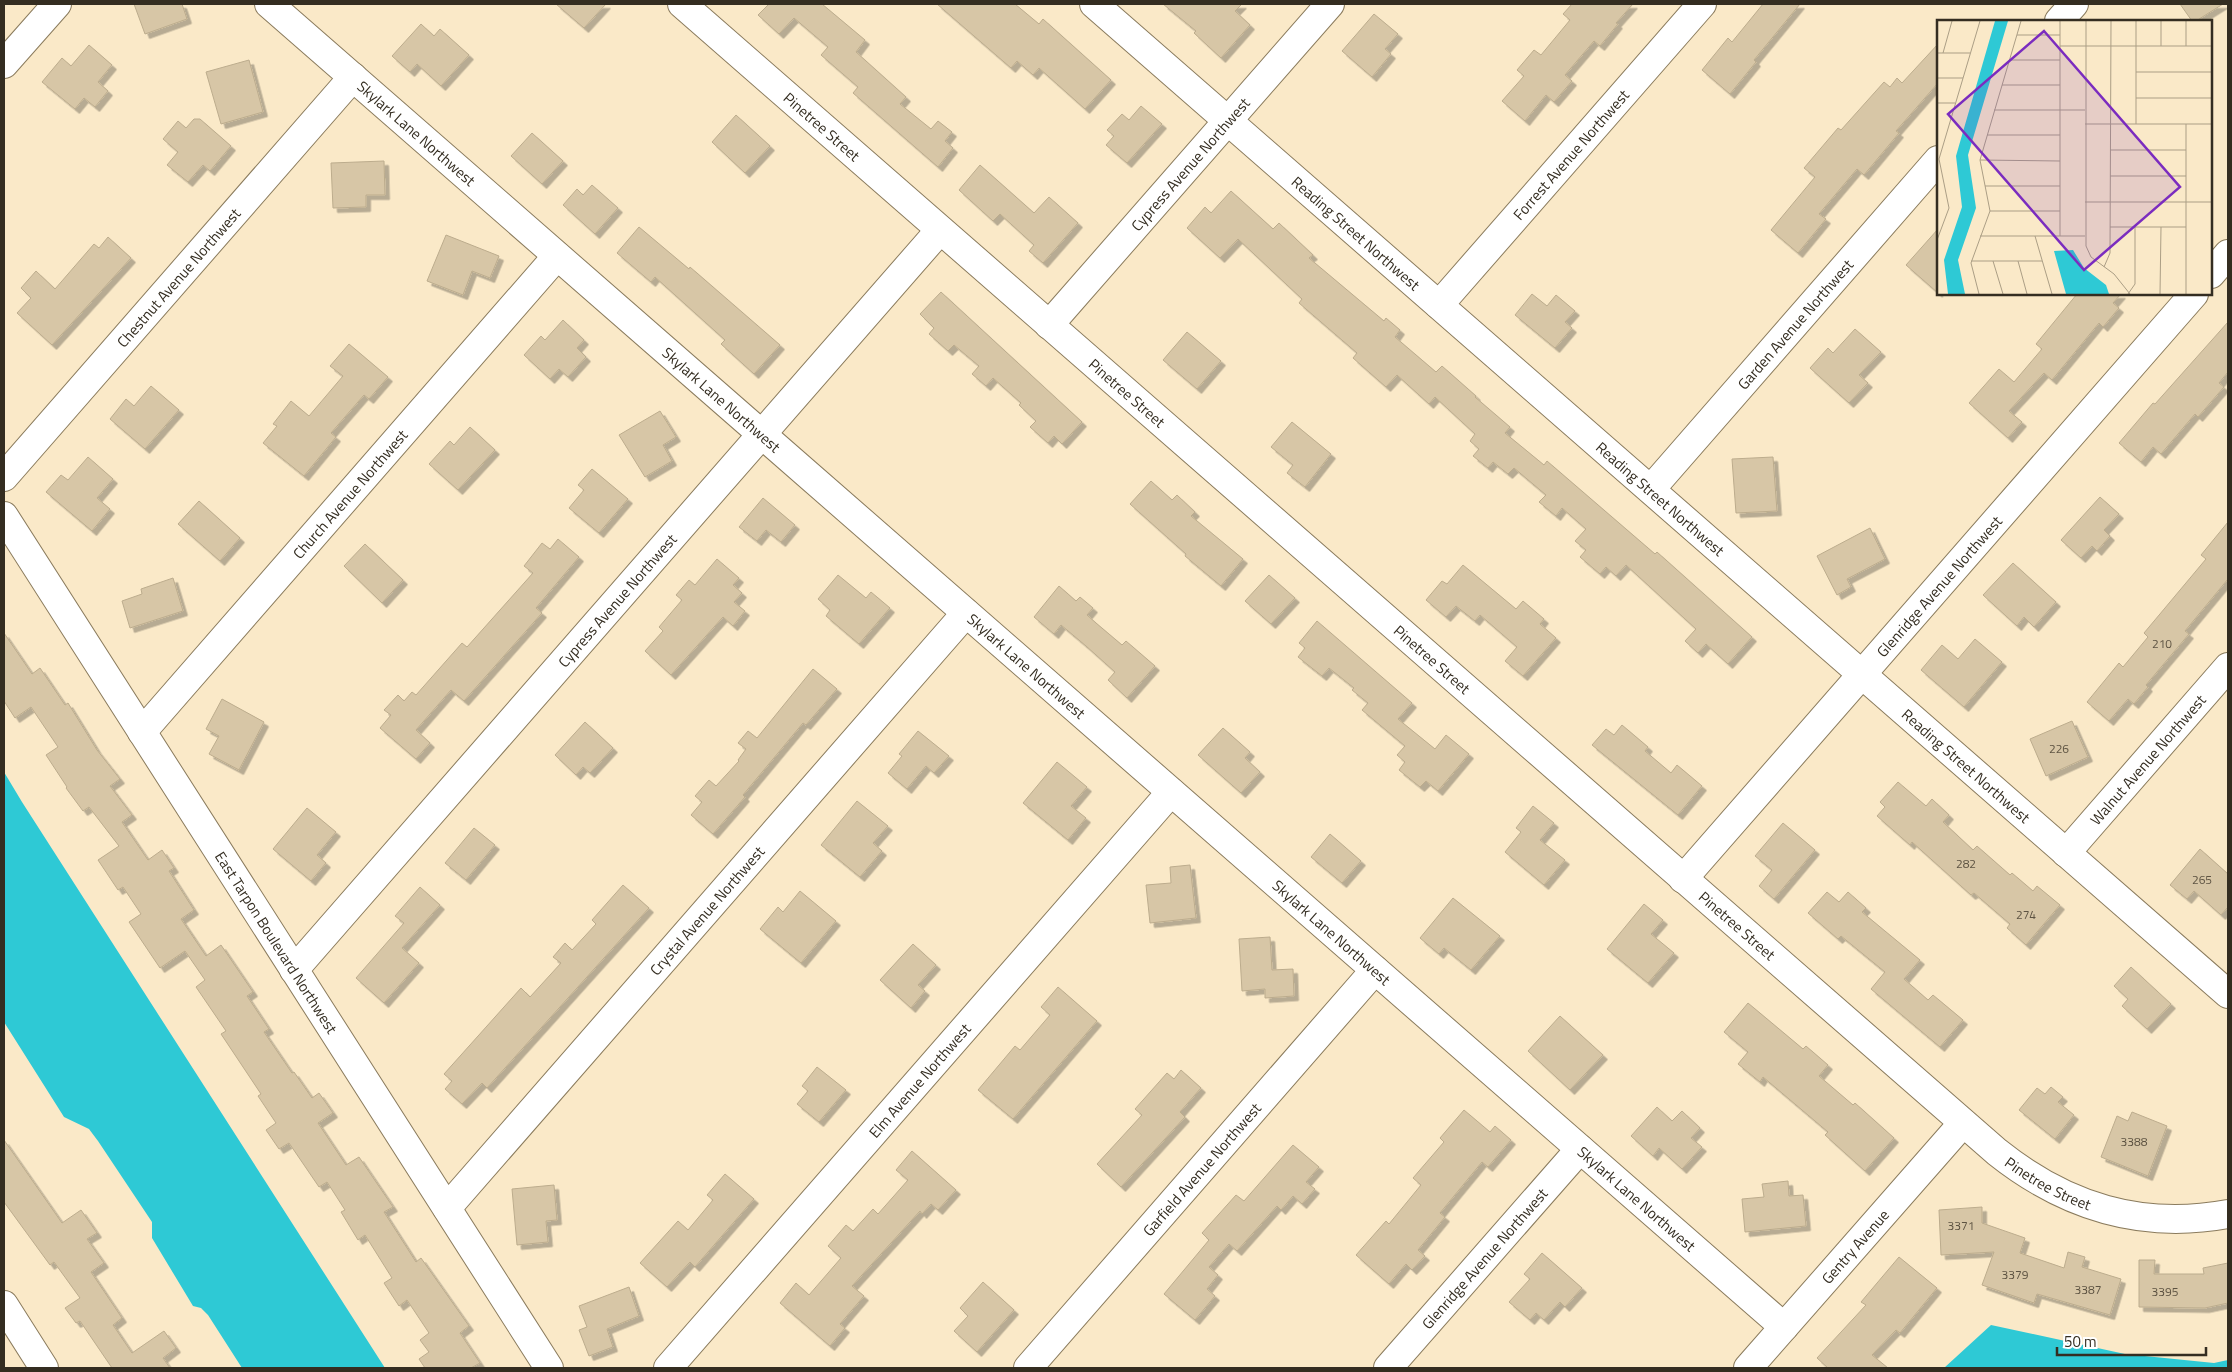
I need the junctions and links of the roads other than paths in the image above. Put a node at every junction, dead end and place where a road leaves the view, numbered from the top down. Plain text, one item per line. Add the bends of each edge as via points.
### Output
1 (56, 4) edge
2 (269, 4) edge
3 (682, 4) edge
4 (1094, 4) edge
5 (1330, 4) edge
6 (1702, 4) edge
7 (2074, 4) edge
8 (2060, 20) edge
9 (4, 64) edge
10 (353, 77) junction
11 (1228, 120) junction
12 (1937, 161) edge
13 (940, 230) junction
14 (2228, 254) edge
15 (558, 256) junction
16 (2212, 273) edge
17 (2193, 295) edge
18 (1439, 305) junction
19 (1049, 325) junction
20 (762, 434) junction
21 (4, 477) edge
22 (1650, 489) junction
23 (4, 516) edge
24 (966, 613) junction
25 (2228, 667) edge
26 (1862, 674) junction
27 (142, 732) junction
28 (1171, 792) junction
29 (2066, 853) junction
30 (1683, 879) junction
31 (294, 970) junction
32 (1375, 970) junction
33 (2228, 994) edge
34 (1963, 1123) junction
35 (1580, 1149) junction
36 (447, 1208) junction
37 (2228, 1214) edge
38 (4, 1304) edge
39 (1784, 1327) junction
40 (44, 1368) edge
41 (549, 1368) edge
42 (668, 1368) edge
43 (1028, 1368) edge
44 (1388, 1368) edge
45 (1748, 1368) edge

1 - 9 street
2 - 10 street, Skylark Lane Northwest
3 - 13 street, Pinetree Street
4 - 11 street, Reading Street Northwest
5 - 11 street, Cypress Avenue Northwest
6 - 18 street, Forrest Avenue Northwest
7 - 8 street
10 - 15 street, Skylark Lane Northwest
10 - 21 street, Chestnut Avenue Northwest
11 - 18 street, Reading Street Northwest
11 - 19 street, Cypress Avenue Northwest
12 - 22 street, Garden Avenue Northwest
13 - 19 street, Pinetree Street
13 - 20 street, Cypress Avenue Northwest
14 - 16 street
15 - 20 street, Skylark Lane Northwest
15 - 27 street, Church Avenue Northwest
17 - 26 street, Glenridge Avenue Northwest
18 - 22 street, Reading Street Northwest
19 - 30 street, Pinetree Street
20 - 24 street, Skylark Lane Northwest
20 - 31 street, Cypress Avenue Northwest
22 - 26 street, Reading Street Northwest
23 - 27 street, East Tarpon Boulevard Northwest
24 - 28 street, Skylark Lane Northwest
24 - 36 street, Crystal Avenue Northwest
25 - 29 street, Walnut Avenue Northwest
26 - 29 street, Reading Street Northwest
26 - 30 street, Glenridge Avenue Northwest
27 - 31 street, East Tarpon Boulevard Northwest
28 - 32 street, Skylark Lane Northwest
28 - 42 street, Elm Avenue Northwest
29 - 33 street, Reading Street Northwest
30 - 34 street, Pinetree Street
31 - 36 street, East Tarpon Boulevard Northwest
32 - 35 street, Skylark Lane Northwest
32 - 43 street, Garfield Avenue Northwest
34 - 37 street, Pinetree Street via 2019,1170 2069,1198 2151,1218 2180,1220
34 - 39 street, Gentry Avenue
35 - 39 street, Skylark Lane Northwest
35 - 44 street, Glenridge Avenue Northwest
36 - 41 street, East Tarpon Boulevard Northwest
38 - 40 street
39 - 45 street, Gentry Avenue

